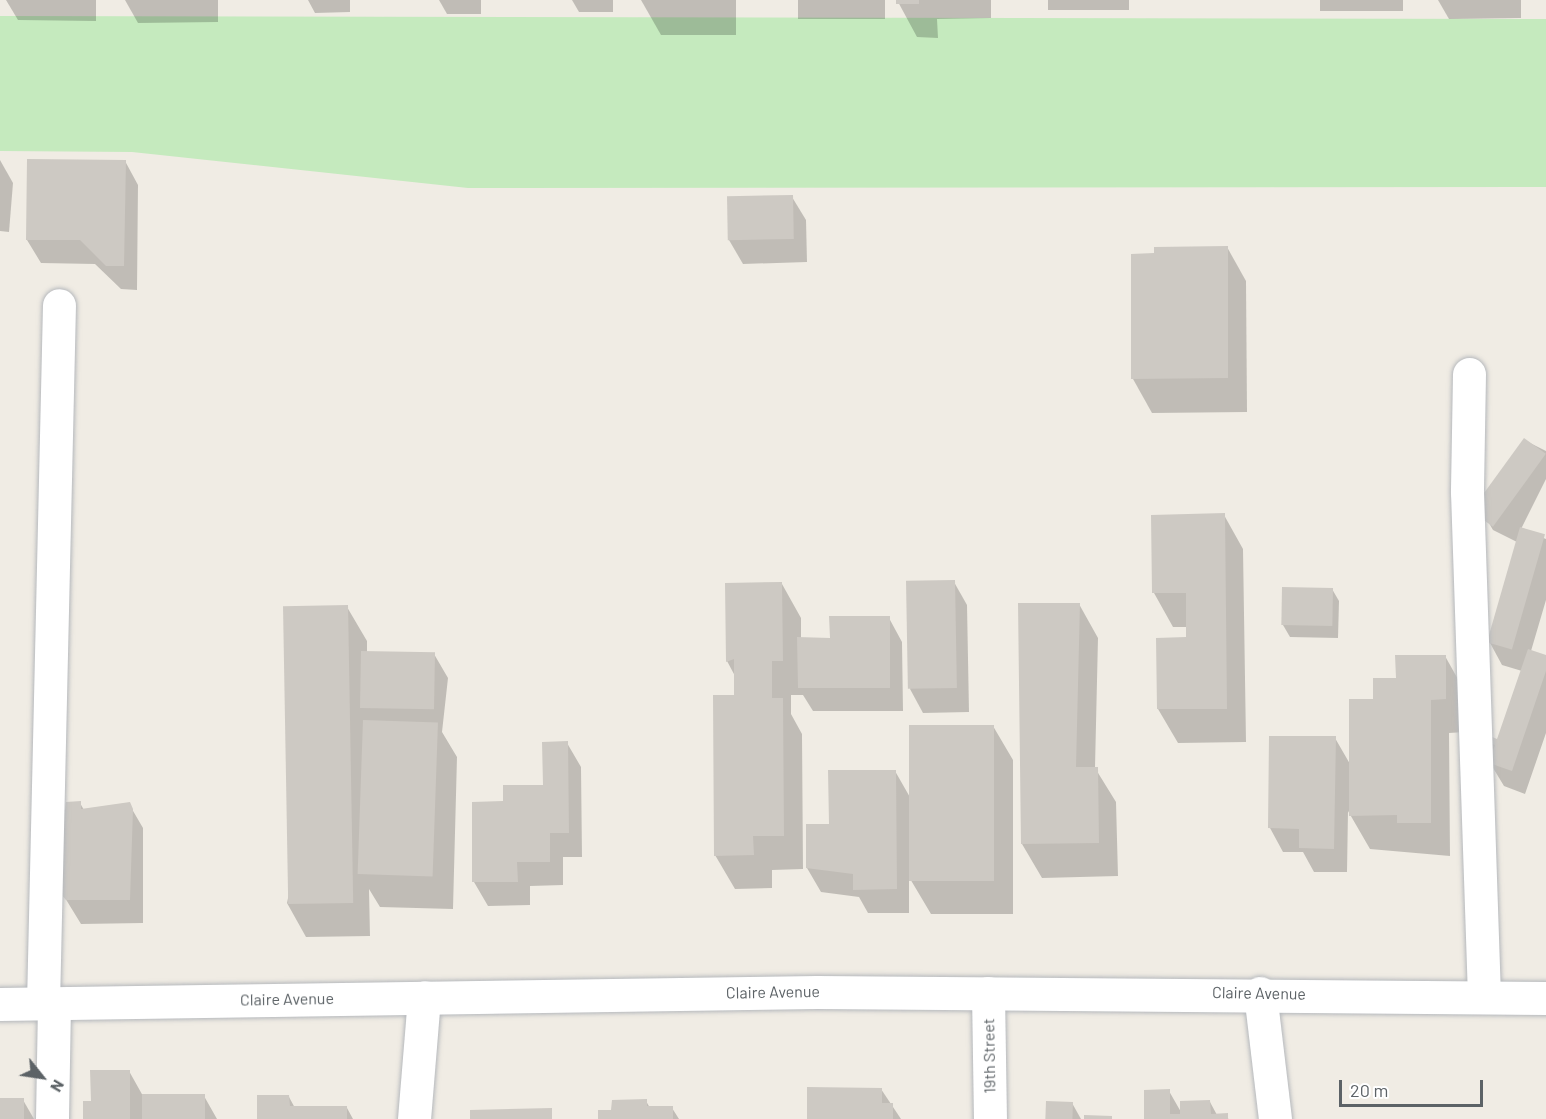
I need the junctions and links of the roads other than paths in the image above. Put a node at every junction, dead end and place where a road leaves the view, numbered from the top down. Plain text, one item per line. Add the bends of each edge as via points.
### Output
1 (59, 305) dead end
2 (1469, 374) dead end
3 (988, 993) junction
4 (1260, 993) junction
5 (424, 997) junction
6 (1484, 997) junction
7 (1546, 998) edge
8 (0, 1004) edge
9 (48, 1004) junction
10 (52, 1119) edge
11 (414, 1119) edge
12 (990, 1119) edge
13 (1275, 1119) edge

1 - 9 street
2 - 6 street via 1467,492
3 - 4 street, Claire Avenue
3 - 5 street, Claire Avenue
3 - 12 street, 19th Street
4 - 6 street, Claire Avenue
4 - 13 street
5 - 9 street, Claire Avenue
5 - 11 street
6 - 7 street, Claire Avenue
8 - 9 street, Claire Avenue
9 - 10 street

